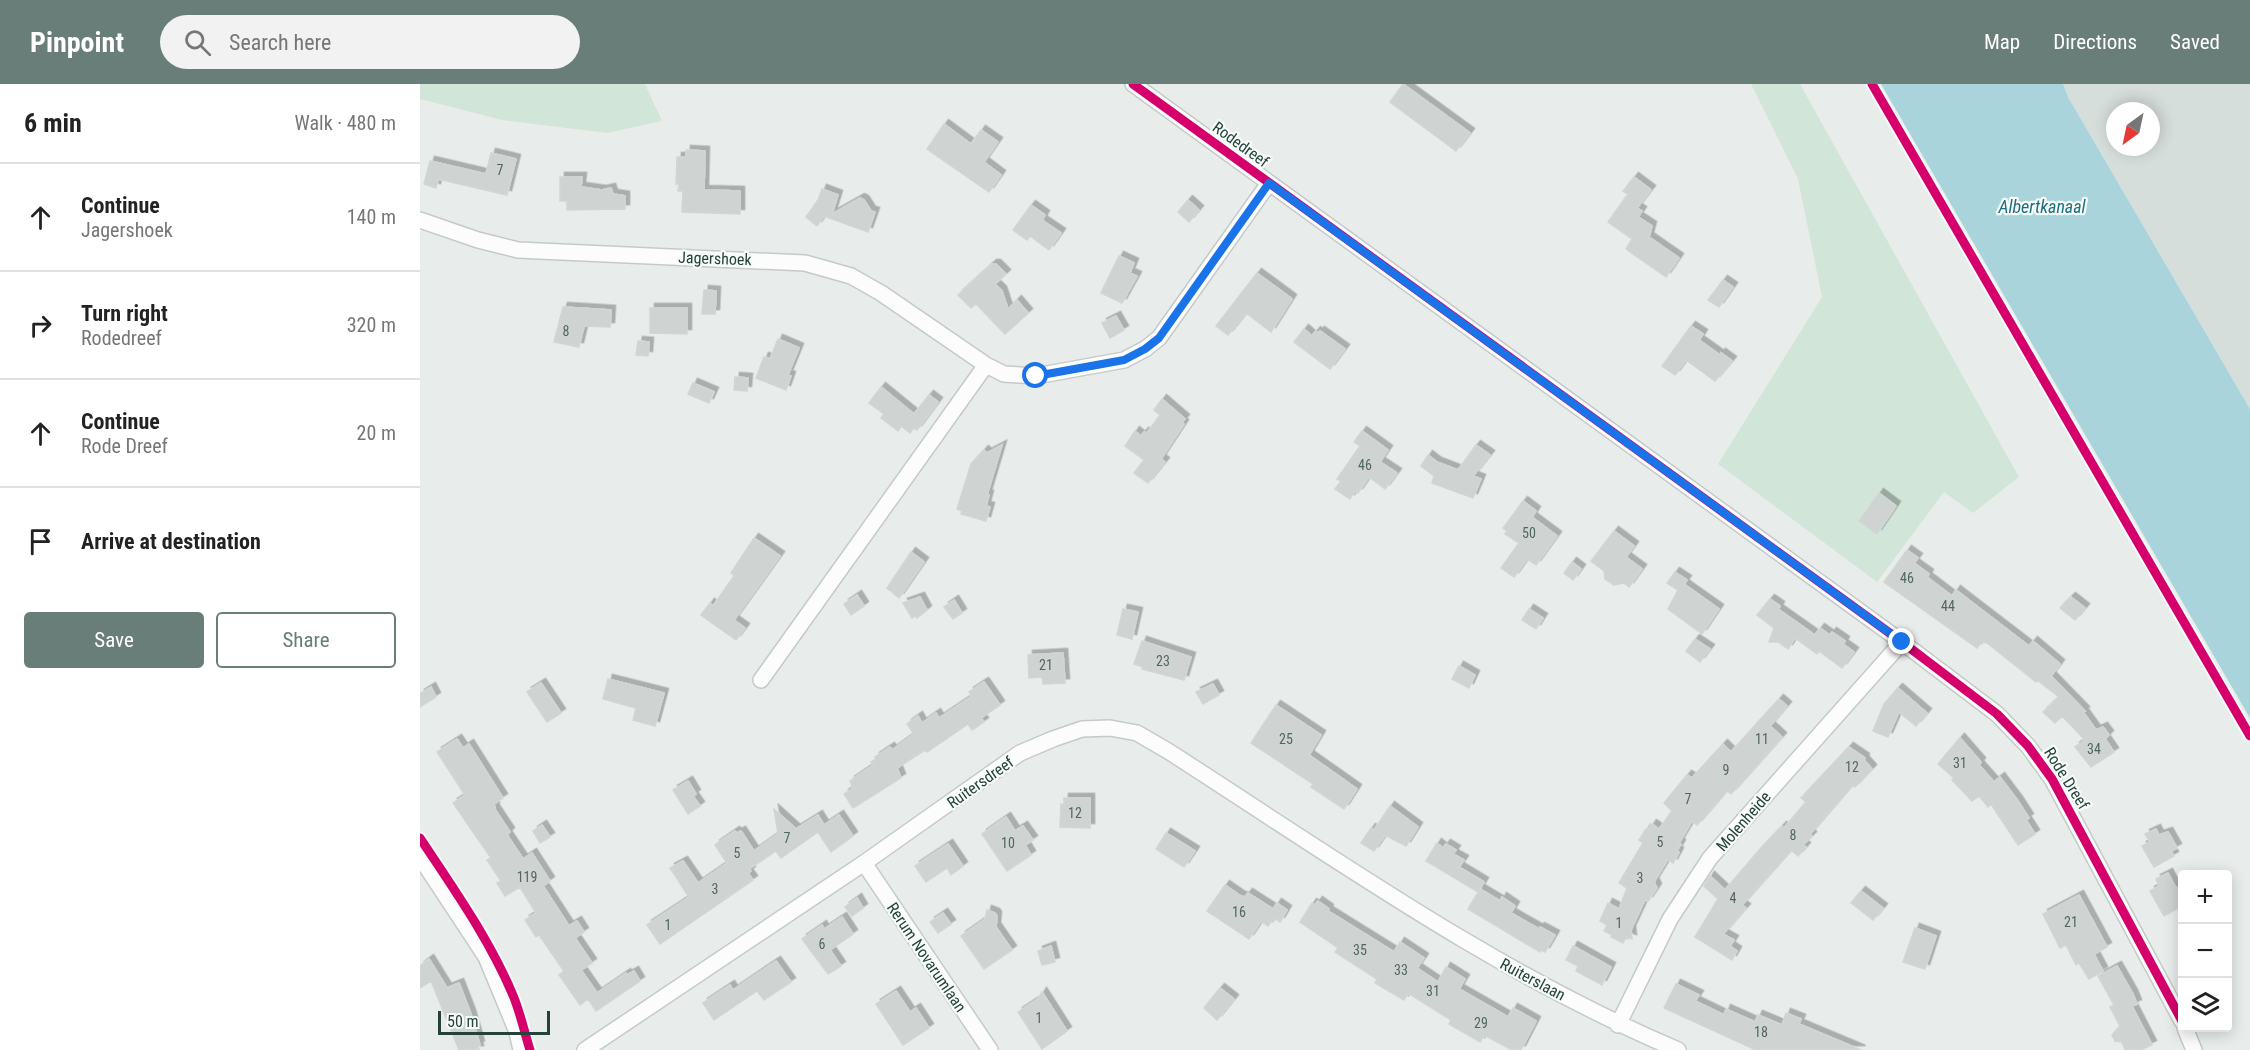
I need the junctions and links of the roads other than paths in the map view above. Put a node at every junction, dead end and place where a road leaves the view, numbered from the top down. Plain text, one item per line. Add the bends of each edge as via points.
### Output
1 (1132, 84) edge
2 (1269, 183) junction
3 (420, 220) edge
4 (986, 365) junction
5 (1857, 609) joint
6 (1902, 642) junction
7 (761, 680) dead end
8 (420, 857) edge
9 (864, 863) junction
10 (1395, 896) joint
11 (2178, 1014) edge
12 (1618, 1025) junction
13 (2187, 1032) edge
14 (521, 1050) edge
15 (586, 1050) edge
16 (990, 1050) edge
17 (1678, 1050) edge
18 (2194, 1050) edge

1 - 2 street, Rodedreef
2 - 4 street, Jagershoek via 1159,338 1145,349 1124,360 1036,376 1004,374
2 - 5 street, Rodedreef
3 - 4 street, Jagershoek via 518,250 805,263 851,276
4 - 7 street
5 - 6 street, Rode Dreef
6 - 11 street, Rode Dreef via 1997,714 2052,778
6 - 12 street, Molenheide via 1710,858 1670,918
8 - 14 street via 486,957
9 - 10 street, Ruitersdreef via 1020,753 1082,729 1110,728 1137,734 1168,751
9 - 15 street, Ruitersdreef
9 - 16 street, Rerum Novarumlaan
10 - 12 street, Ruiterslaan via 1500,962
12 - 17 street, Ruiterslaan
13 - 18 street

